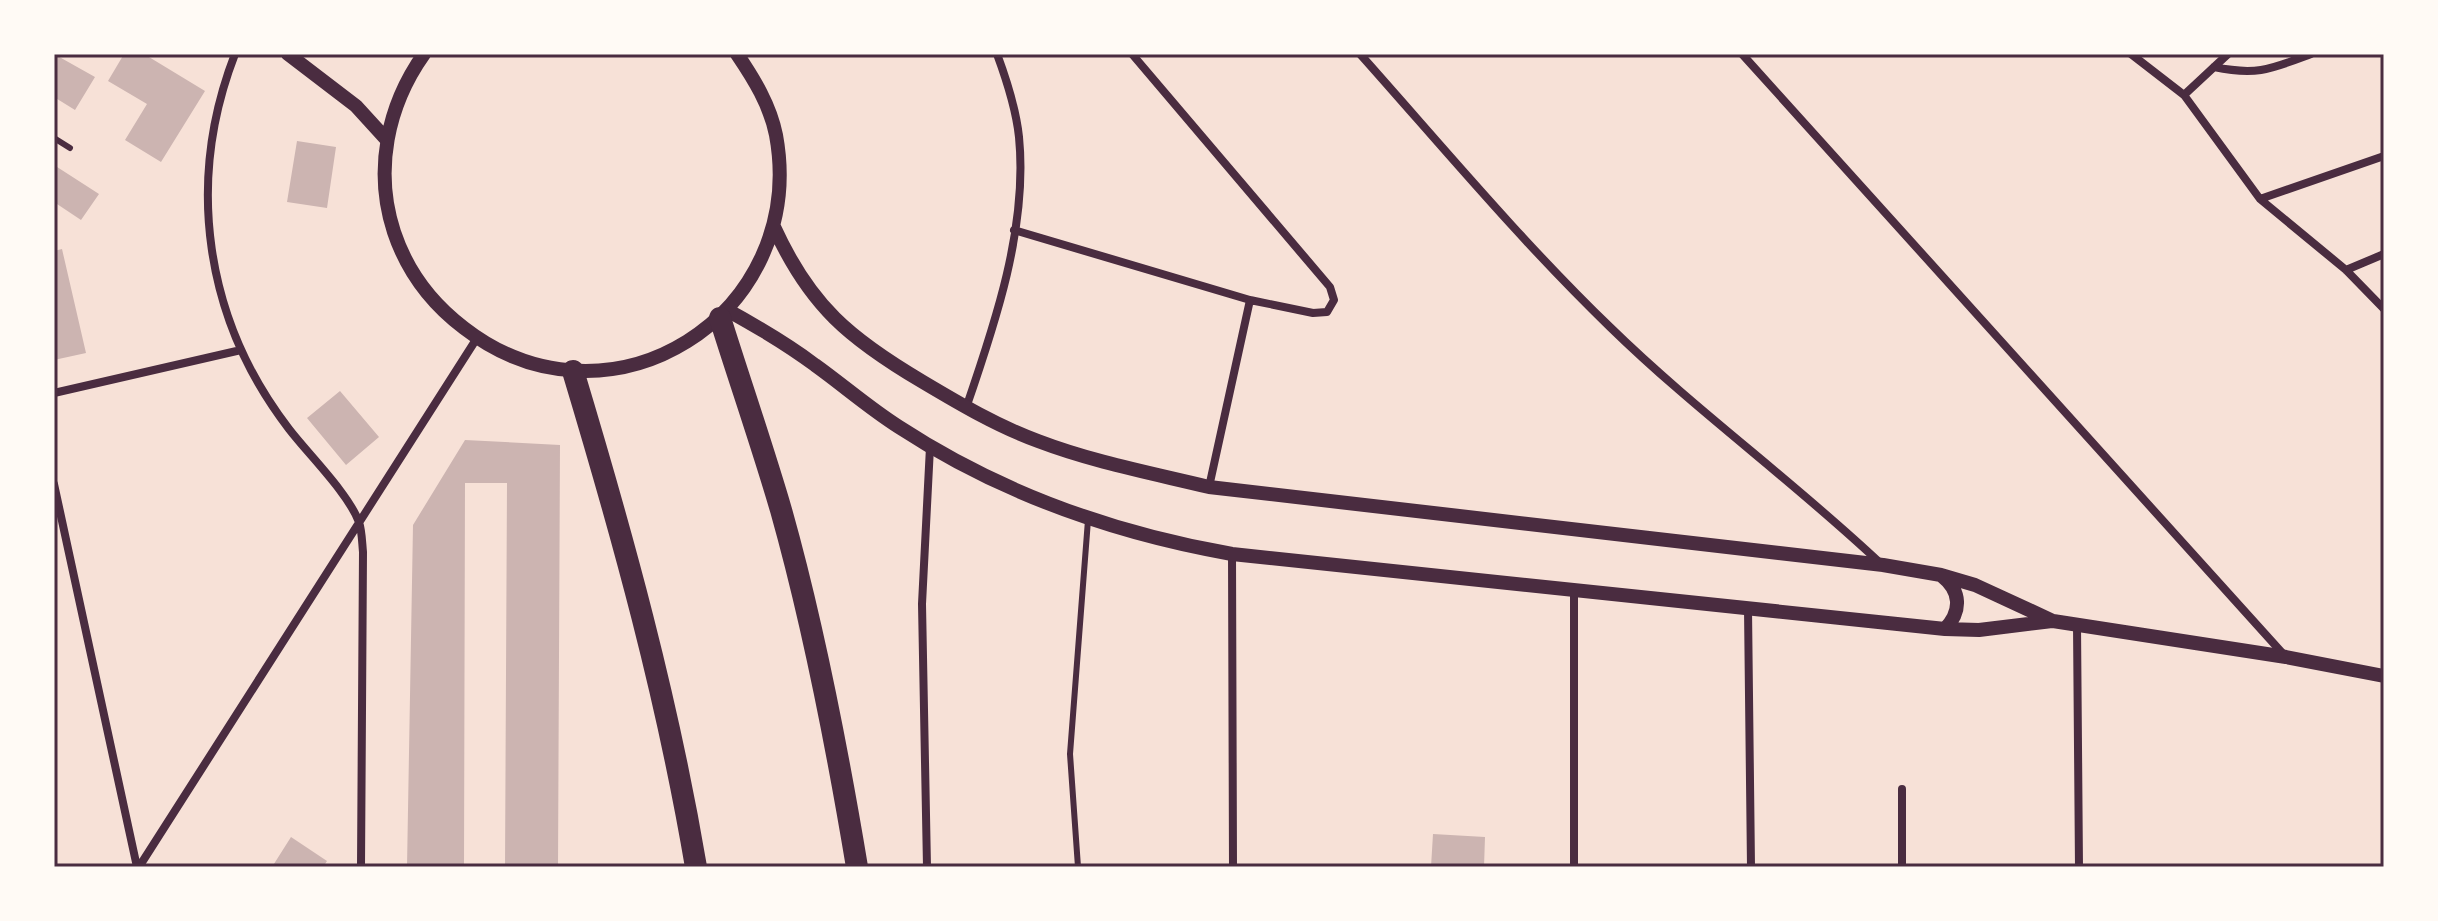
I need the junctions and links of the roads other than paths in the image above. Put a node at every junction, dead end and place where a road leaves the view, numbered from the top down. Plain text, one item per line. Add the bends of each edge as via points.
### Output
1 (235, 54) edge
2 (424, 54) edge
3 (737, 54) edge
4 (997, 54) edge
5 (1132, 54) edge
6 (1360, 54) edge
7 (1742, 54) edge
8 (2131, 54) edge
9 (2228, 54) edge
10 (2311, 54) edge
11 (297, 56) edge
12 (2214, 67) junction
13 (2184, 95) junction
14 (54, 138) edge
15 (387, 140) junction
16 (70, 148) dead end
17 (2384, 156) edge
18 (2260, 199) junction
19 (774, 227) junction
20 (1014, 230) junction
21 (2384, 254) edge
22 (2346, 270) junction
23 (1250, 300) junction
24 (2384, 309) edge
25 (724, 314) junction
26 (477, 338) junction
27 (241, 350) junction
28 (573, 371) junction
29 (54, 393) edge
30 (966, 408) junction
31 (930, 446) junction
32 (54, 484) edge
33 (1209, 487) junction
34 (1088, 519) junction
35 (359, 521) junction
36 (1232, 554) junction
37 (1883, 565) junction
38 (1941, 575) junction
39 (1574, 592) junction
40 (1748, 609) junction
41 (2053, 621) junction
42 (2077, 625) junction
43 (1945, 629) junction
44 (2286, 657) junction
45 (2384, 676) edge
46 (1902, 789) dead end
47 (138, 867) edge
48 (361, 867) edge
49 (696, 867) edge
50 (857, 867) edge
51 (927, 867) edge
52 (1078, 867) edge
53 (1233, 867) edge
54 (1574, 867) edge
55 (1751, 867) edge
56 (1902, 867) edge
57 (2079, 867) edge

1 - 27 street via 219,107 209,203 214,272
2 - 15 street via 396,105
3 - 19 street via 760,88 776,133 781,180
4 - 20 street via 1019,137
5 - 23 street via 1330,287 1334,300 1327,312 1313,313
6 - 37 street via 1610,328
7 - 44 street
8 - 13 street
9 - 12 street
10 - 12 street via 2268,70 2243,73
11 - 15 street
12 - 13 street
13 - 18 street
14 - 16 lane
15 - 26 street via 384,178 401,253 446,315
17 - 18 street
18 - 22 street
19 - 25 street via 755,271
19 - 30 street via 788,259 829,315 882,358
20 - 23 street
20 - 30 street via 996,320
21 - 22 street
22 - 24 street
23 - 33 street
25 - 28 street via 687,343 651,360 612,370
25 - 31 street via 787,345
25 - 50 highway via 804,598
26 - 28 street via 507,355
26 - 35 street
27 - 29 street
27 - 35 street via 279,416
28 - 49 highway via 654,656
30 - 33 street via 1071,453
31 - 34 street via 1034,499
31 - 51 street via 922,604
32 - 47 street
33 - 37 street
34 - 36 street
34 - 52 lane via 1070,754
35 - 47 street
35 - 48 street
36 - 39 street
36 - 53 street
37 - 38 street
38 - 41 street
38 - 43 street via 1951,583 1958,607
39 - 40 street
39 - 54 street
40 - 43 street
40 - 55 street
41 - 42 street
41 - 43 street
42 - 44 street
42 - 57 street
44 - 45 street
46 - 56 street

